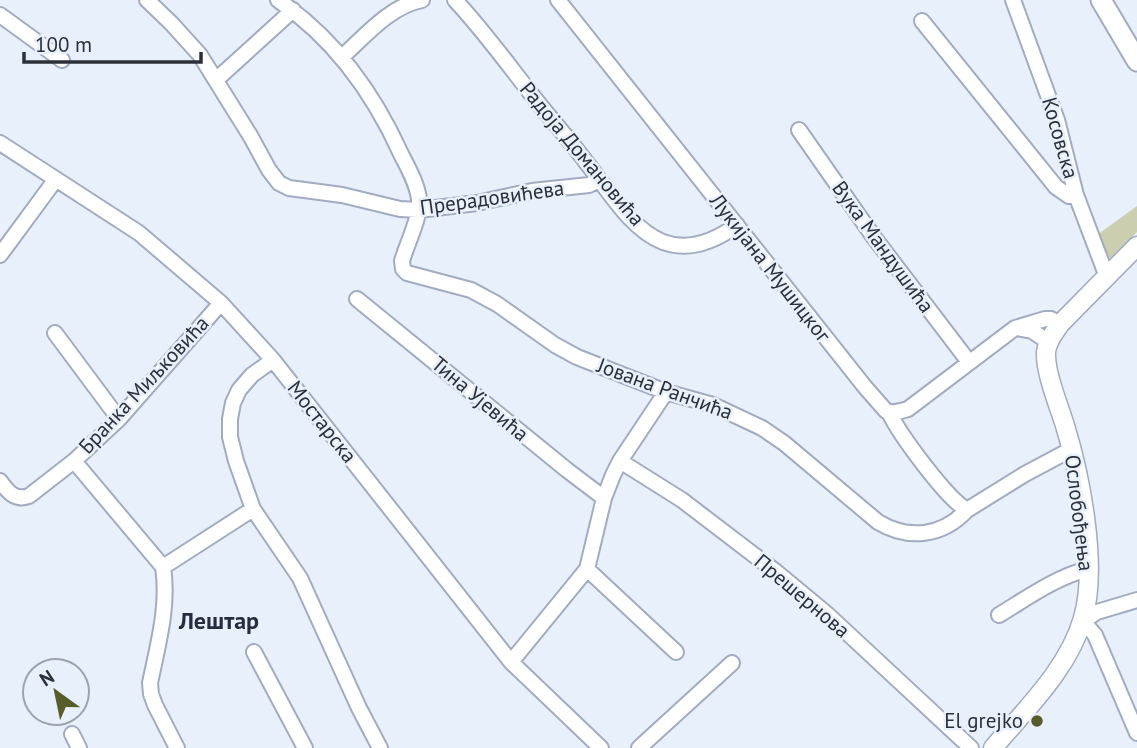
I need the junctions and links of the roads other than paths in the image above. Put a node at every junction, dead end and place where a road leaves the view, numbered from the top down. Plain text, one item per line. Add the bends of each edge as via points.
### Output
1 (147, 0) edge
2 (278, 0) edge
3 (422, 0) edge
4 (455, 0) edge
5 (558, 0) edge
6 (1013, 0) edge
7 (1101, 0) edge
8 (293, 10) junction
9 (0, 15) edge
10 (922, 21) dead end
11 (342, 57) junction
12 (62, 60) dead end
13 (1137, 61) edge
14 (217, 79) junction
15 (799, 130) dead end
16 (0, 143) edge
17 (56, 179) junction
18 (599, 180) junction
19 (1076, 195) junction
20 (419, 210) junction
21 (737, 225) junction
22 (1137, 246) edge
23 (0, 255) edge
24 (1107, 276) junction
25 (357, 299) dead end
26 (221, 303) junction
27 (1060, 324) junction
28 (1015, 328) junction
29 (55, 333) dead end
30 (1049, 342) junction
31 (273, 360) junction
32 (969, 362) junction
33 (666, 392) junction
34 (889, 412) junction
35 (118, 419) junction
36 (1072, 449) junction
37 (74, 461) junction
38 (620, 461) junction
39 (0, 481) edge
40 (604, 498) junction
41 (253, 509) junction
42 (967, 510) junction
43 (163, 567) junction
44 (587, 569) junction
45 (1088, 569) junction
46 (1137, 600) edge
47 (999, 615) dead end
48 (1083, 621) junction
49 (254, 652) dead end
50 (676, 652) dead end
51 (511, 662) junction
52 (732, 663) dead end
53 (1137, 733) edge
54 (72, 734) dead end
55 (79, 748) edge
56 (177, 748) edge
57 (305, 748) edge
58 (380, 748) edge
59 (601, 748) edge
60 (639, 748) edge
61 (971, 748) edge
62 (993, 748) edge

1 - 14 street, Прерадовићева
2 - 8 street
3 - 11 street via 385,18
4 - 18 street, Радоја Домановића
5 - 21 street, Лукијана Мушицког
6 - 19 street, Косовска via 1057,120
7 - 13 main road
8 - 11 street
8 - 14 street
9 - 12 street
10 - 19 street via 1056,187 1069,196
11 - 20 street via 388,125 416,184
14 - 20 street, Прерадовићева via 279,183
15 - 32 street, Вука Мандушића
16 - 17 street, Мостарска
17 - 23 street
17 - 26 street, Мостарска via 139,233
18 - 20 street, Прерадовићева
18 - 21 street, Радоја Домановића via 637,224 664,242 698,245
19 - 24 street, Косовска
20 - 33 street, Јована Ранчића via 402,261 407,274 471,290 555,345
21 - 34 street, Лукијана Мушицког
22 - 24 street
24 - 27 street
25 - 40 street, Тина Ујевића
26 - 31 street, Мостарска
26 - 35 street, Бранка Миљковића
27 - 28 street via 1045,319
27 - 30 street
28 - 30 street via 1032,331
28 - 32 street
29 - 35 street
30 - 36 street, Ослобођења via 1047,364
31 - 41 street via 239,390 230,419 236,461
31 - 51 street, Мостарска
32 - 34 street via 908,409
33 - 38 street
33 - 42 street, Јована Ранчића via 713,405 762,428 891,530 927,532 953,523
34 - 42 street, Лукијана Мушицког via 948,493
35 - 37 street, Бранка Миљковића
36 - 42 street, Јована Ранчића
36 - 45 street, Ослобођења via 1081,489
37 - 39 street, Бранка Миљковића via 22,498 7,491
37 - 43 street
38 - 40 street
38 - 61 street, Прешернова via 682,500 775,571
40 - 44 street
41 - 43 street
41 - 58 street via 300,578
43 - 56 street via 166,603 150,683
44 - 50 street
44 - 51 street
45 - 47 street
45 - 48 street, Ослобођења
46 - 48 street
48 - 53 street via 1095,635
48 - 62 street, Ослобођења via 1062,663
49 - 57 street
51 - 59 street, Мостарска
52 - 60 street
54 - 55 street

